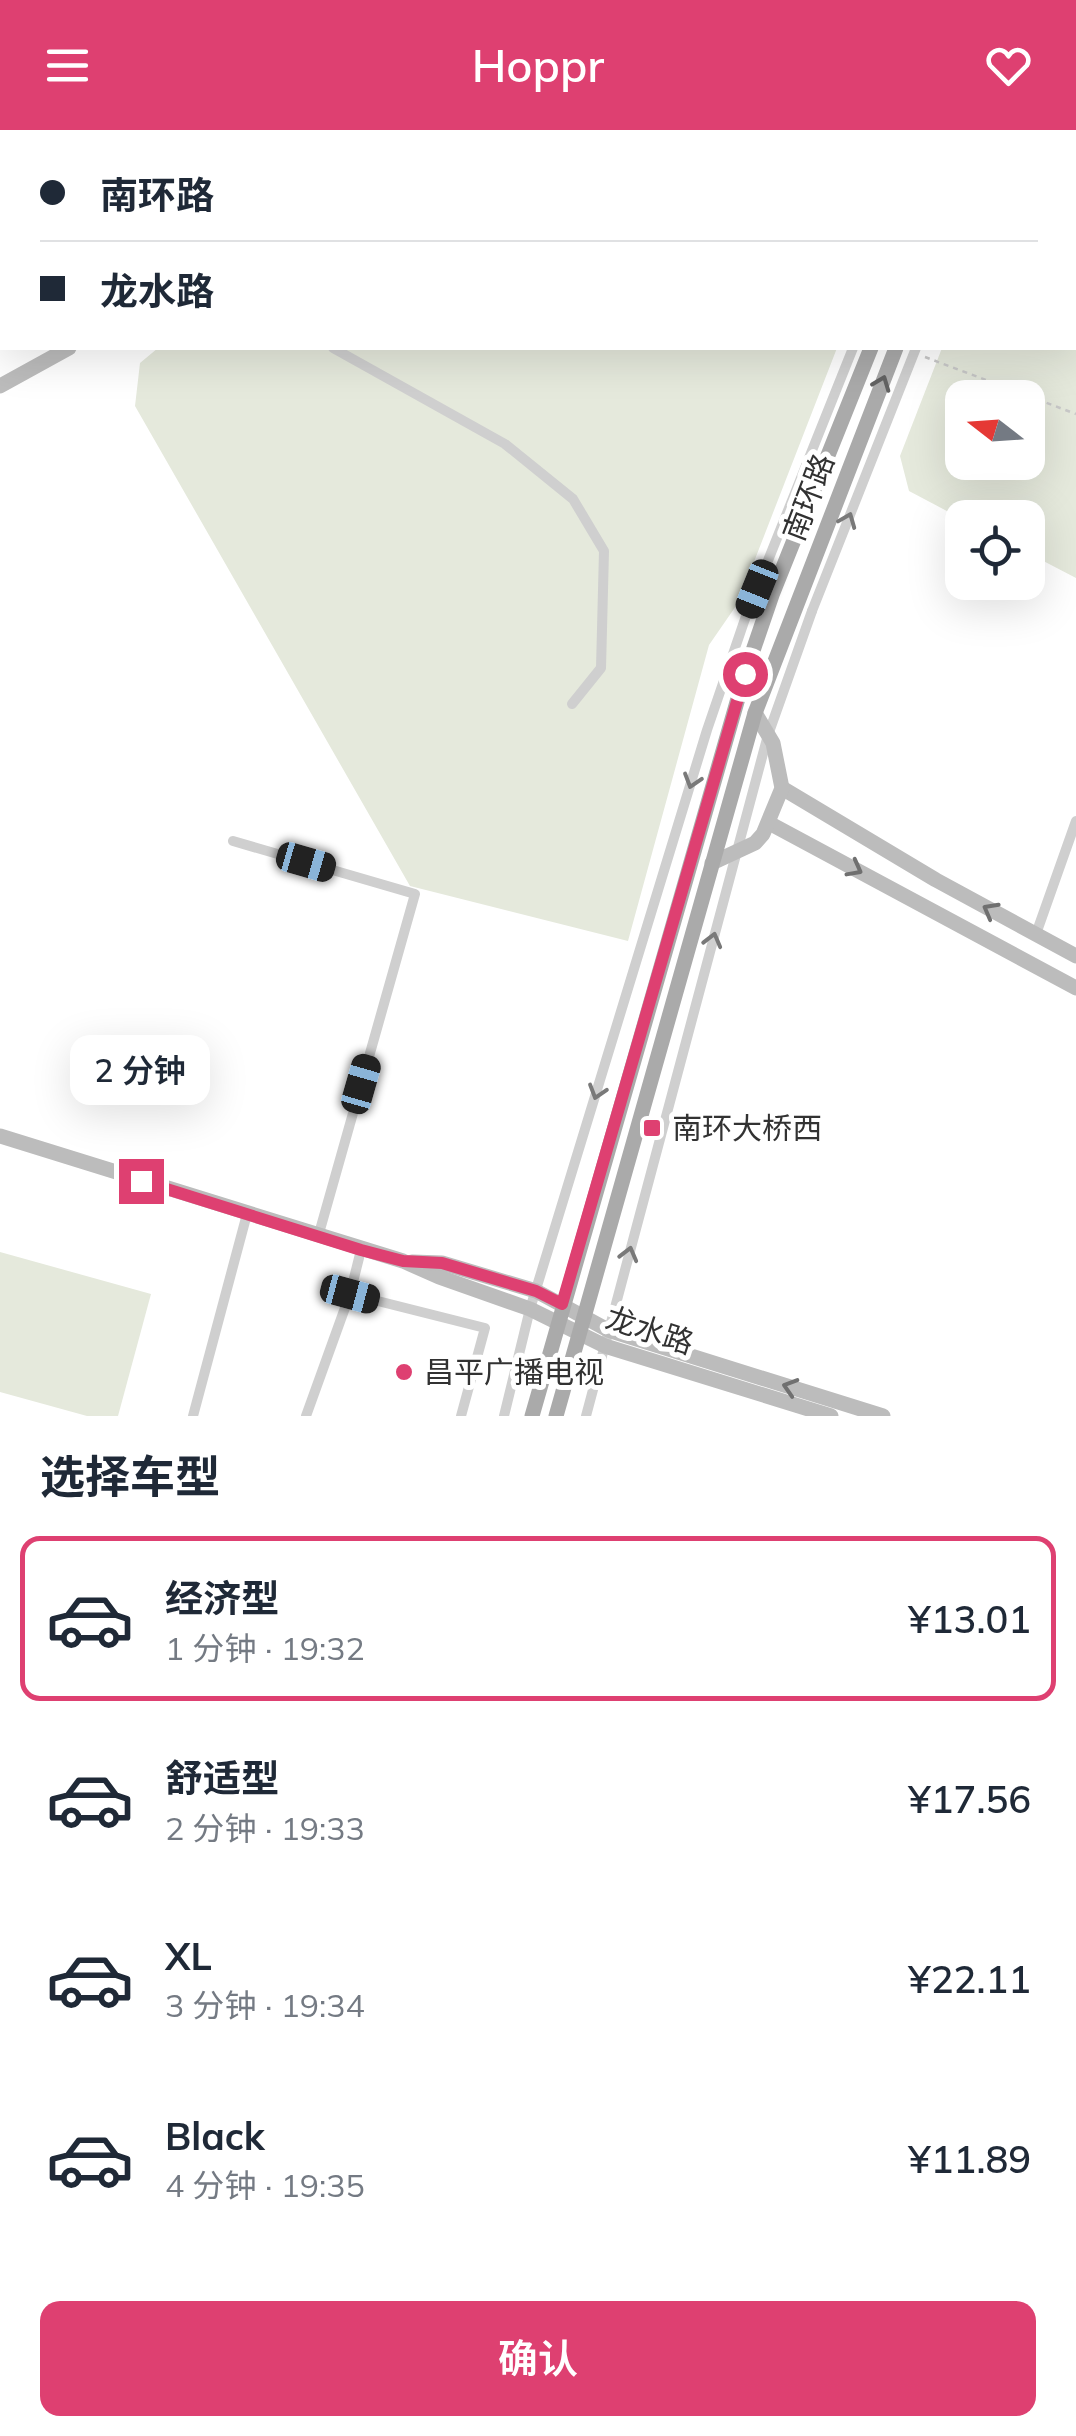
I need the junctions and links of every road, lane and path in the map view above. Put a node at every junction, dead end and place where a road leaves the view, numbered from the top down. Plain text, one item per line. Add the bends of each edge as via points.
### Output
1 (65, 350) edge
2 (337, 350) edge
3 (852, 350) edge
4 (870, 350) edge
5 (895, 350) edge
6 (916, 351) edge
7 (0, 386) edge
8 (1076, 414) edge
9 (765, 592) junction
10 (572, 704) dead end
11 (755, 713) junction
12 (768, 735) junction
13 (782, 788) junction
14 (1076, 821) edge
15 (769, 822) junction
16 (233, 841) dead end
17 (736, 851) junction
18 (712, 864) junction
19 (1036, 934) junction
20 (1076, 956) edge
21 (1076, 988) edge
22 (0, 1136) edge
23 (247, 1214) junction
24 (318, 1236) junction
25 (361, 1250) junction
26 (403, 1261) junction
27 (536, 1291) junction
28 (350, 1294) junction
29 (562, 1304) junction
30 (530, 1309) junction
31 (584, 1316) junction
32 (556, 1323) junction
33 (579, 1334) junction
34 (607, 1338) junction
35 (194, 1416) edge
36 (306, 1416) edge
37 (461, 1416) edge
38 (504, 1416) edge
39 (532, 1416) edge
40 (556, 1416) edge
41 (586, 1416) edge
42 (831, 1416) edge
43 (883, 1416) edge

1 - 7 street
2 - 10 street via 505,444 573,499 604,552 601,668
3 - 9 street
4 - 9 main road, 南环路
11 -> 5 main road, 南环路
6 - 8 path
12 -> 6 street, bridge
9 -> 27 street via 702,749
9 - 29 main road, 南环路
11 - 12 street
11 - 18 main road, 南环路
12 - 13 street
12 - 17 street
13 - 15 street
19 -> 13 street
14 - 19 street
15 - 17 street via 755,843
15 -> 21 street
16 - 24 street via 415,894
17 - 18 street
34 -> 17 street
18 - 31 main road, 南环路
19 - 20 street
22 - 23 street, 龙水路
23 - 24 street, 龙水路
23 - 35 street
24 - 25 street, 龙水路
25 - 26 street, 龙水路
25 - 28 street
26 - 27 street, 龙水路 via 442,1263
26 - 30 street, 龙水路
27 - 29 street, 龙水路
27 - 30 street
28 - 36 street
28 - 37 street via 485,1328
29 - 31 street, 龙水路
29 - 32 main road, 南环路
30 - 32 street, 龙水路
30 - 38 street
31 - 33 main road, 南环路
31 - 34 street, 龙水路
32 - 33 street, 龙水路
32 - 39 main road, 南环路
33 - 34 street, 龙水路
33 - 40 main road, 南环路
34 - 41 street
34 - 42 street, 龙水路
43 -> 34 street, 龙水路

